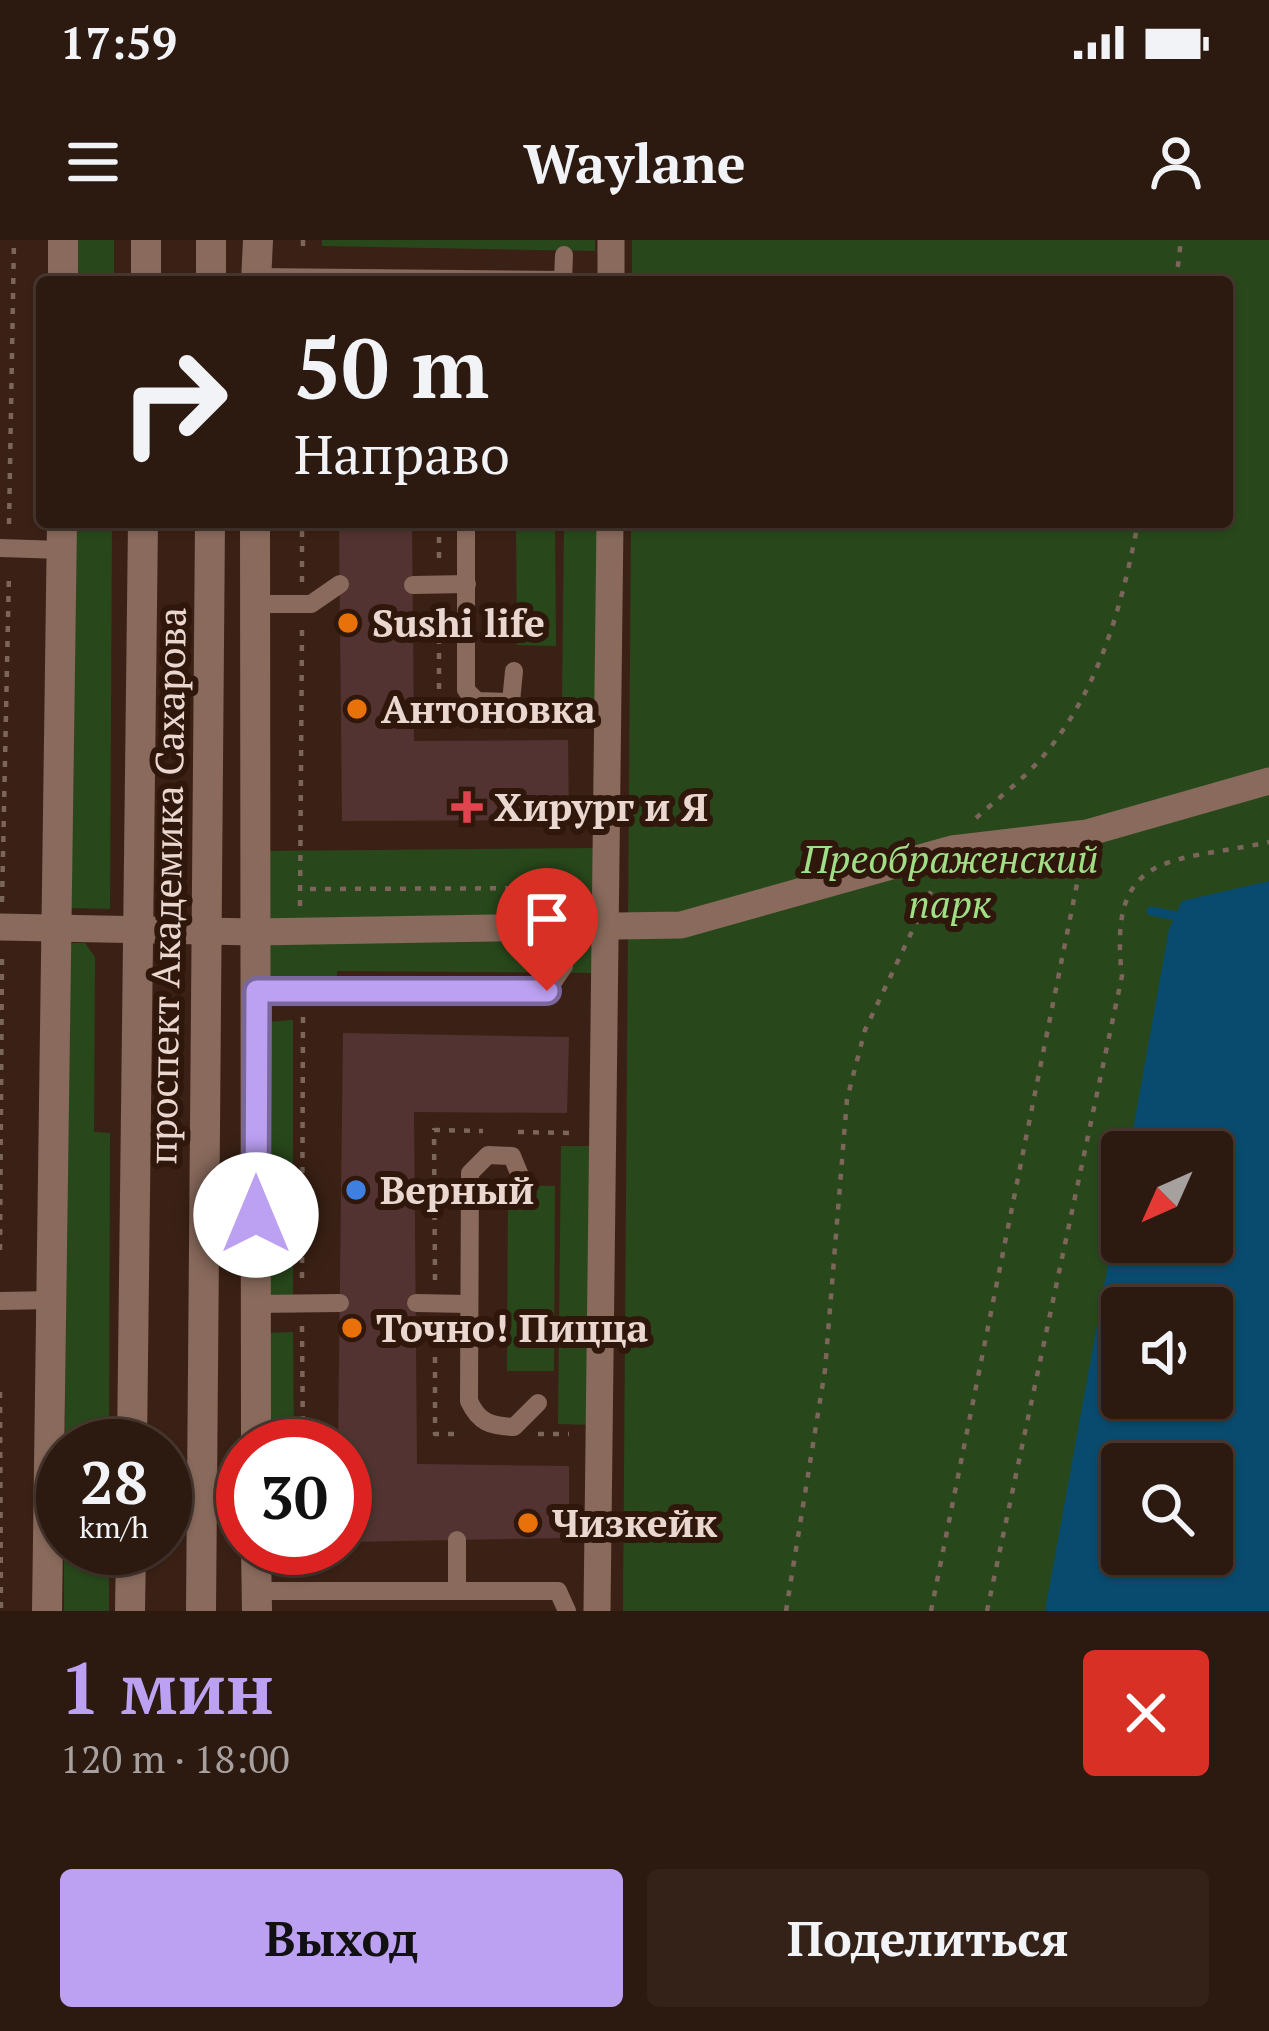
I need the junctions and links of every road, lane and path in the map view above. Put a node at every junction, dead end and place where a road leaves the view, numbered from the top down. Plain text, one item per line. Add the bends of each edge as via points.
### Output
1 (14, 240) edge
2 (63, 240) edge
3 (146, 240) edge
4 (211, 240) edge
5 (258, 240) edge
6 (611, 240) edge
7 (1181, 240) edge
8 (564, 255) dead end
9 (63, 276) edge
10 (146, 276) edge
11 (211, 276) edge
12 (256, 276) edge
13 (563, 276) edge
14 (611, 276) edge
15 (1177, 276) edge
16 (143, 528) edge
17 (210, 528) edge
18 (255, 528) edge
19 (466, 528) edge
20 (610, 528) edge
21 (1137, 528) edge
22 (62, 536) edge
23 (4, 548) edge
24 (340, 584) dead end
25 (467, 584) junction
26 (412, 585) dead end
27 (254, 604) junction
28 (514, 671) dead end
29 (1269, 781) edge
30 (1087, 833) junction
31 (1269, 842) edge
32 (952, 849) junction
33 (608, 888) junction
34 (310, 889) dead end
35 (2, 927) edge
36 (608, 929) junction
37 (54, 930) junction
38 (204, 931) junction
39 (138, 932) junction
40 (255, 932) junction
41 (564, 966) dead end
42 (257, 991) junction
43 (521, 1178) dead end
44 (0, 1250) edge
45 (53, 1300) junction
46 (0, 1301) edge
47 (340, 1303) dead end
48 (416, 1303) dead end
49 (255, 1304) junction
50 (468, 1304) junction
51 (0, 1392) edge
52 (538, 1403) dead end
53 (132, 1419) edge
54 (256, 1419) edge
55 (457, 1540) dead end
56 (131, 1575) edge
57 (457, 1590) junction
58 (256, 1601) edge
59 (1, 1611) edge
60 (46, 1611) edge
61 (130, 1611) edge
62 (201, 1611) edge
63 (567, 1611) edge
64 (597, 1611) edge
65 (786, 1611) edge
66 (931, 1611) edge
67 (987, 1611) edge

1 - 23 path
2 - 9 main road
3 - 10 main road
4 - 11 main road
5 - 12 main road
6 - 14 street
7 - 15 path
8 - 13 lane
16 - 39 main road, проспект Академика Сахарова
17 - 38 main road, проспект Академика Сахарова
18 - 27 main road
19 - 25 lane
20 - 33 street
21 - 32 path via 1120,615 1084,692 1040,760
22 - 23 lane
22 - 37 main road
23 - 35 path
24 - 27 lane via 311,604
25 - 26 lane
25 - 28 lane via 466,690 477,701 511,702
27 - 40 main road
29 - 30 street
30 - 32 street
30 - 66 path
31 - 67 path via 1151,864 1132,884 1118,944 1122,976
32 - 36 street via 681,925
32 - 65 path via 865,1030 847,1099 825,1370
33 - 34 path
33 - 36 street
35 - 37 street
35 - 44 path
36 - 40 street
36 - 64 street
37 - 39 street
37 - 45 main road
38 - 39 street
38 - 40 street
38 - 62 main road, проспект Академика Сахарова
39 - 53 main road, проспект Академика Сахарова
40 - 42 main road
41 - 42 lane via 547,991
42 - 49 main road
43 - 50 lane via 512,1156 488,1155 470,1173
45 - 46 lane
45 - 60 main road
47 - 49 lane
48 - 50 lane
49 - 54 main road
50 - 52 lane via 475,1415 514,1427
51 - 59 path
55 - 57 lane
56 - 61 main road
57 - 58 lane
57 - 63 lane via 558,1591

